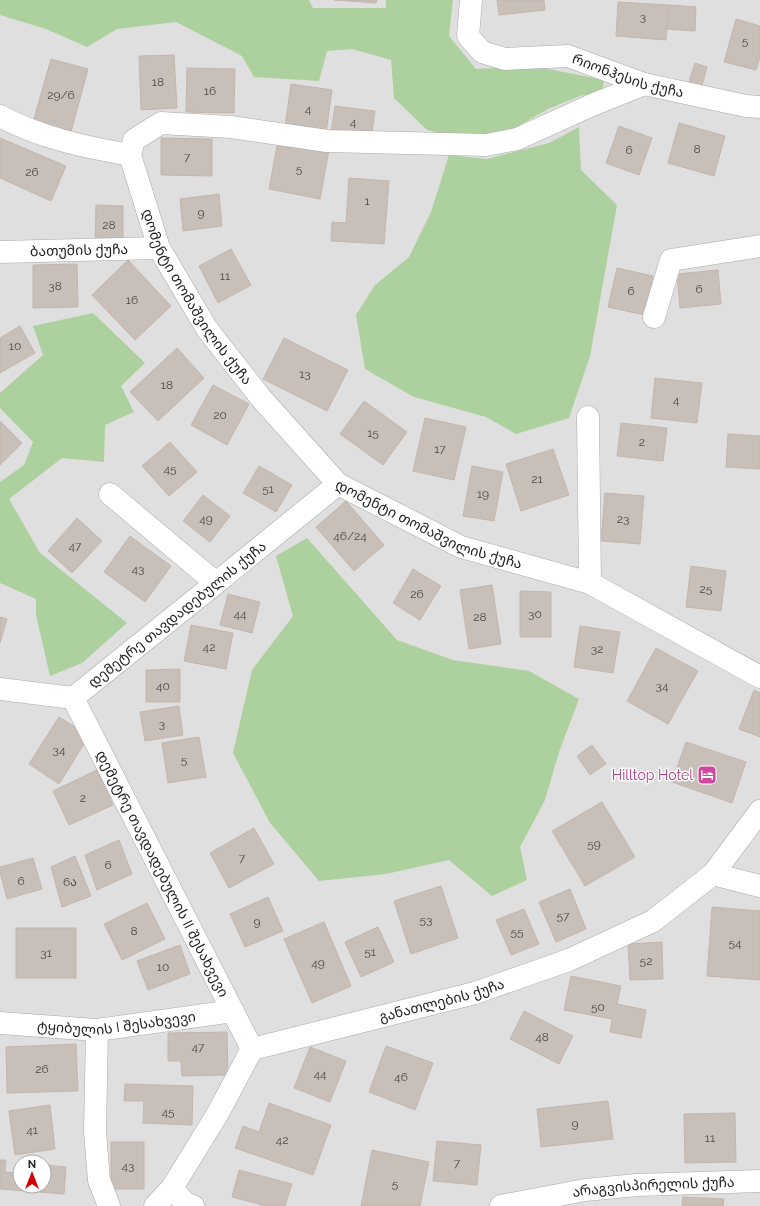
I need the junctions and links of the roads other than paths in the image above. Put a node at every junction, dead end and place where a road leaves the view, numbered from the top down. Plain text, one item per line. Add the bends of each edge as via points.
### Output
1 (471, 0) edge
2 (644, 84) junction
3 (760, 107) edge
4 (0, 116) edge
5 (130, 155) junction
6 (760, 246) edge
7 (159, 248) junction
8 (0, 252) edge
9 (654, 317) dead end
10 (588, 417) dead end
11 (338, 484) junction
12 (110, 494) dead end
13 (216, 583) junction
14 (590, 583) junction
15 (760, 677) edge
16 (0, 688) edge
17 (73, 698) junction
18 (760, 811) edge
19 (713, 874) junction
20 (760, 886) edge
21 (233, 1011) junction
22 (0, 1023) edge
23 (97, 1030) junction
24 (252, 1049) junction
25 (760, 1182) edge
26 (172, 1188) junction
27 (109, 1206) edge
28 (155, 1206) edge
29 (193, 1206) edge
30 (501, 1206) edge

1 - 2 street, რიონჰესის ქუჩა via 468,36 482,52 505,59 568,56
2 - 3 street, რიონჰესის ქუჩა
2 - 5 street via 517,139 486,145 327,141 231,127 161,123 134,140
4 - 5 street via 15,124 80,146
5 - 7 street, დომენტი თომაშვილის ქუჩა
6 - 9 street via 671,260
7 - 8 street, ბათუმის ქუჩა
7 - 11 street, დომენტი თომაშვილის ქუჩა via 207,329 261,398
10 - 14 street
11 - 13 street, დემეტრე თავდადებულის ქუჩა
11 - 14 street, დომენტი თომაშვილის ქუჩა via 461,547
12 - 13 street
13 - 17 street, დემეტრე თავდადებულის ქუჩა
14 - 15 street, დომენტი თომაშვილის ქუჩა
16 - 17 street
17 - 21 street, დემეტრე თავდადებულის II შესახვევი
18 - 19 street, განათლების ქუჩა
19 - 20 street
19 - 24 street, განათლების ქუჩა via 653,921 569,960 475,993
21 - 23 street, ტყიბულის I შესახვევი
21 - 24 street, დემეტრე თავდადებულის II შესახვევი
22 - 23 street, ტყიბულის I შესახვევი
23 - 27 street via 95,1132 99,1180
24 - 26 street via 218,1113
25 - 30 street, არაგვისპირელის ქუჩა via 637,1185 585,1190
26 - 28 street
26 - 29 street via 185,1203

